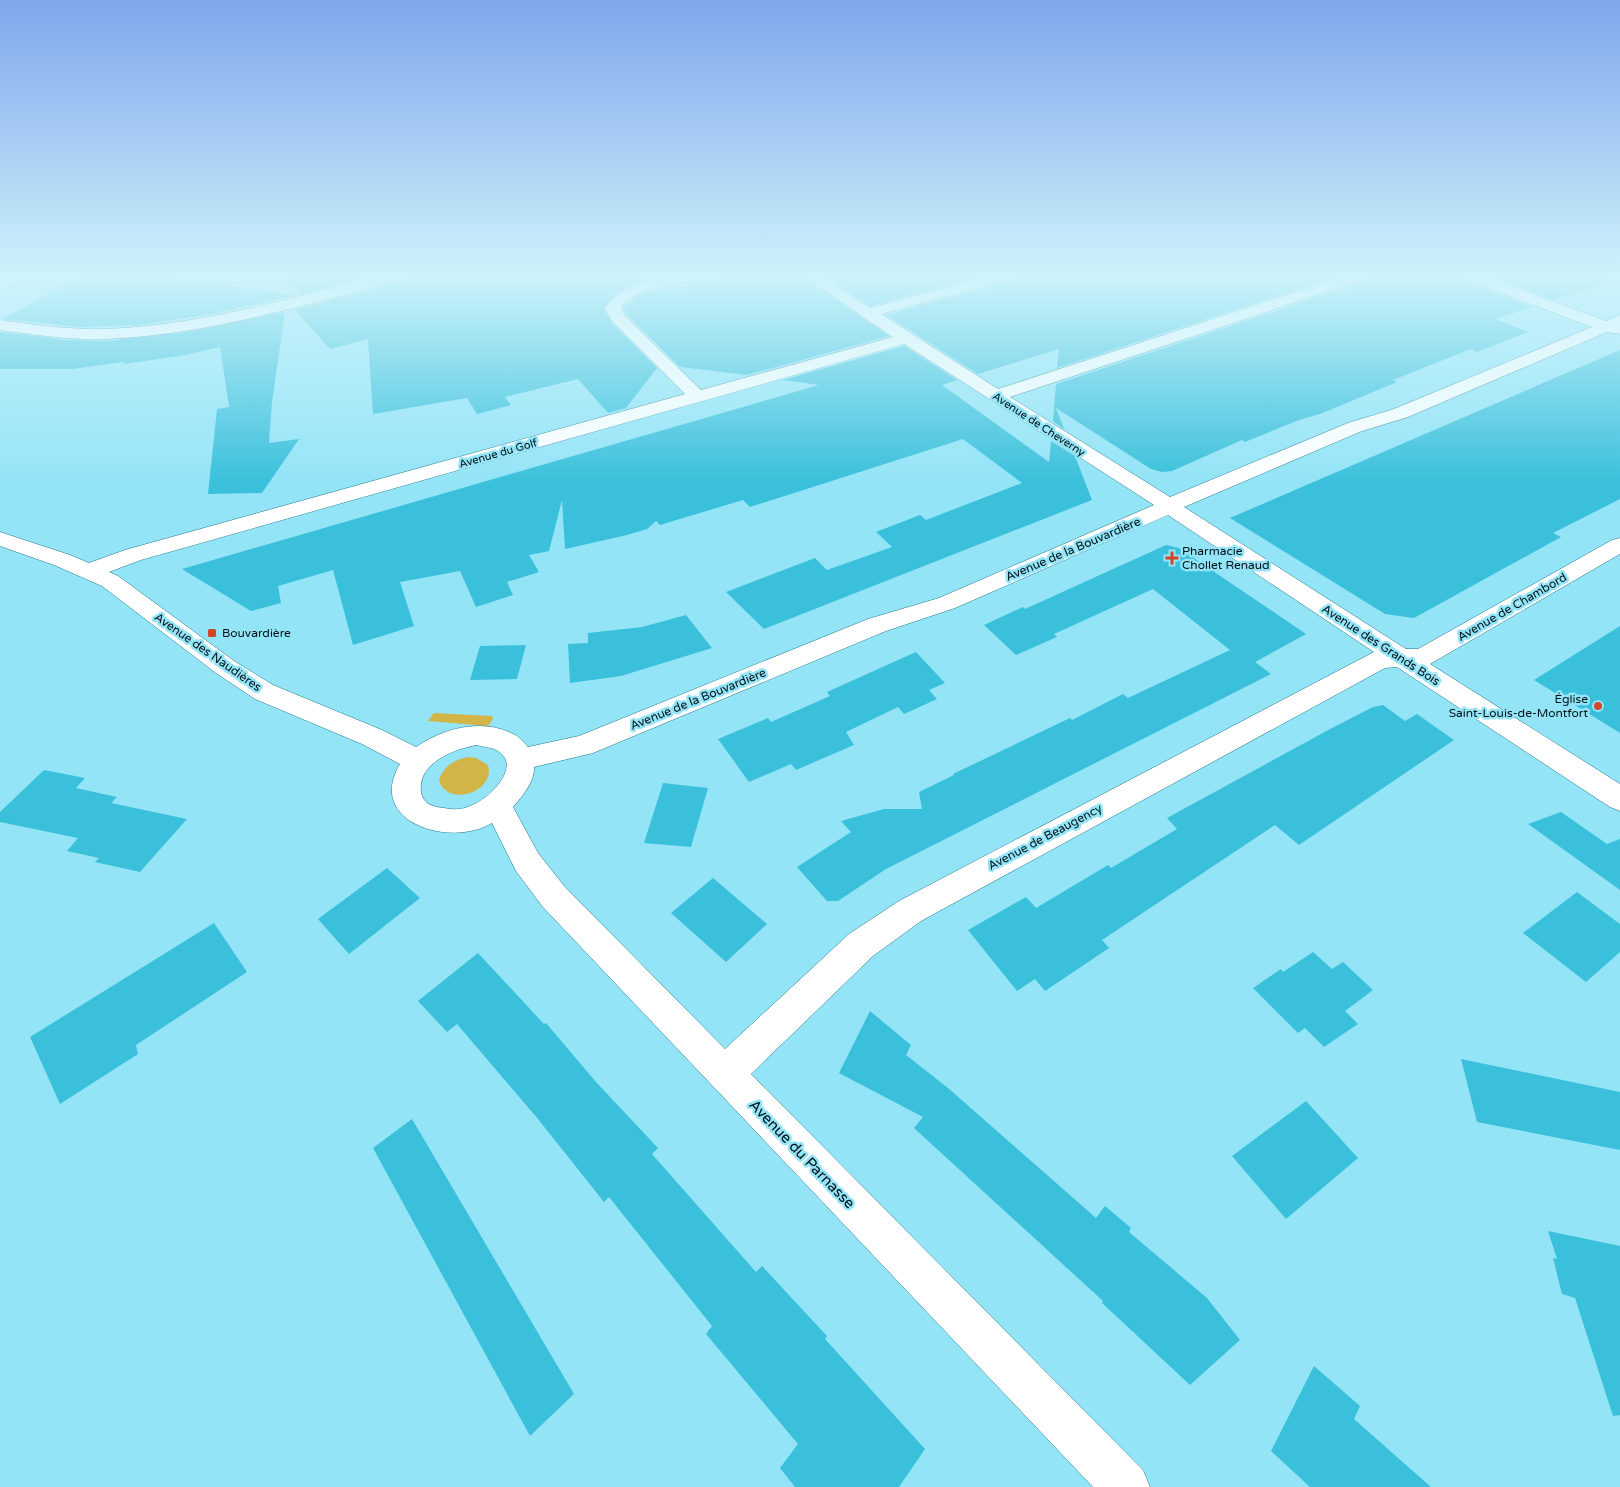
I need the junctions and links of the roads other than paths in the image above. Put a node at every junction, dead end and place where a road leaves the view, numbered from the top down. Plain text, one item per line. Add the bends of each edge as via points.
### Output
1 (645, 344) edge
2 (884, 344) edge
3 (917, 344) edge
4 (1153, 344) edge
5 (1570, 344) edge
6 (996, 396) junction
7 (698, 397) junction
8 (1168, 505) junction
9 (0, 540) edge
10 (1620, 545) edge
11 (90, 571) junction
12 (1401, 658) junction
13 (520, 759) junction
14 (419, 760) junction
15 (1620, 800) edge
16 (498, 806) junction
17 (725, 1074) junction
18 (1126, 1487) edge

1 - 7 street
2 - 7 street, Avenue du Golf
3 - 6 street, Avenue de Cheverny
4 - 6 street
5 - 8 street, Avenue de la Bouvardière via 1410,410 1355,427
6 - 8 street, Avenue de Cheverny
7 - 11 street, Avenue du Golf via 151,550
8 - 12 street, Avenue des Grands Bois
8 - 13 street, Avenue de la Bouvardière via 947,603 877,626 583,746
9 - 11 street, Avenue des Naudières
10 - 12 street, Avenue de Chambord via 1422,657
11 - 14 street, Avenue des Naudières via 110,581 225,667 264,692
12 - 15 street, Avenue des Grands Bois
12 - 17 street, Avenue de Beaugency via 1380,659 910,911 861,945
13 - 14 street via 514,748 504,741 477,735 445,742
13 - 16 street via 518,784
14 - 16 street via 408,778 406,790 413,807 423,815 454,821 480,815
16 - 17 street, Avenue du Parnasse via 527,862 542,883
17 - 18 street, Avenue du Parnasse

